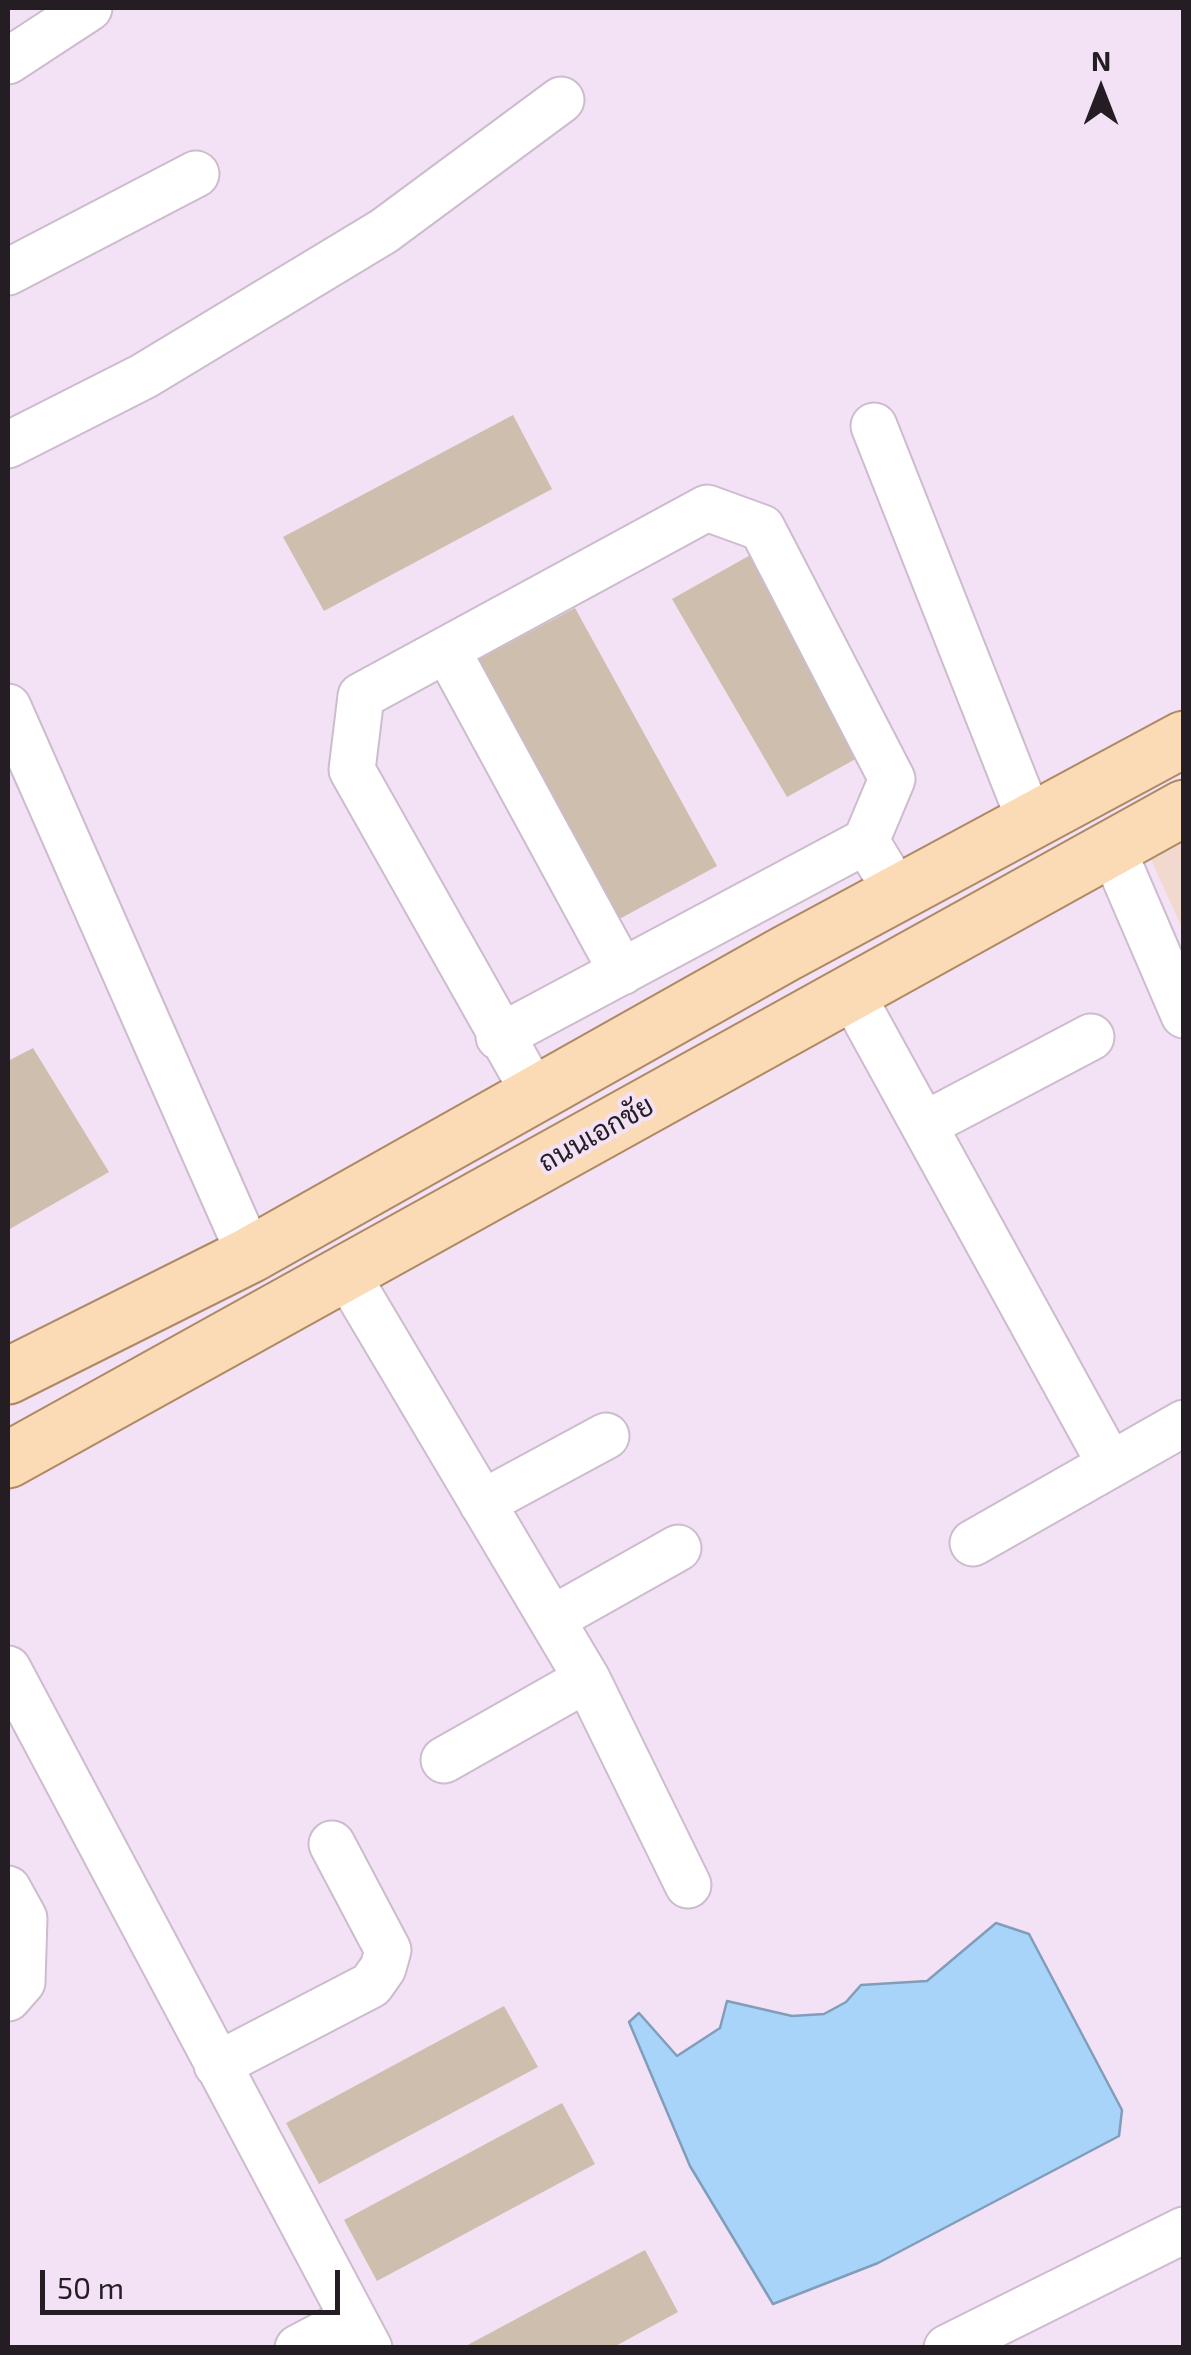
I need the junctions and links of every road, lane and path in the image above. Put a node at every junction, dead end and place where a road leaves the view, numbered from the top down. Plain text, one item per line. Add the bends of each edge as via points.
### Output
1 (89, 8) edge
2 (8, 62) edge
3 (561, 100) dead end
4 (196, 174) dead end
5 (8, 272) edge
6 (874, 426) dead end
7 (8, 445) edge
8 (447, 650) junction
9 (8, 707) edge
10 (1184, 739) edge
11 (1184, 808) edge
12 (1031, 822) junction
13 (866, 841) junction
14 (1112, 848) junction
15 (899, 895) junction
16 (622, 972) junction
17 (834, 1002) junction
18 (1184, 1015) edge
19 (1092, 1036) dead end
20 (499, 1037) junction
21 (536, 1096) junction
22 (924, 1126) junction
23 (250, 1254) junction
24 (346, 1273) junction
25 (8, 1376) edge
26 (1184, 1423) edge
27 (606, 1436) dead end
28 (8, 1460) edge
29 (1110, 1464) junction
30 (482, 1503) junction
31 (974, 1544) dead end
32 (678, 1548) dead end
33 (552, 1619) junction
34 (8, 1669) edge
35 (587, 1679) junction
36 (444, 1760) dead end
37 (332, 1844) dead end
38 (688, 1885) dead end
39 (8, 1888) edge
40 (8, 1998) edge
41 (217, 2065) junction
42 (1184, 2230) edge
43 (361, 2333) edge
44 (298, 2348) edge
45 (947, 2348) edge

1 - 2 street
3 - 7 street via 384,231 144,376
4 - 5 street
6 - 12 street
8 - 13 street via 708,508 762,528 892,779
8 - 16 street
8 - 20 street via 361,696 352,770
9 - 23 street
10 - 12 main road
11 - 14 main road, ถนนเอกชัย
12 - 15 main road
13 - 15 street
13 - 16 street
14 - 17 main road, ถนนเอกชัย
14 - 18 street
15 - 21 main road
16 - 20 street
17 - 22 street
17 - 24 main road, ถนนเอกชัย
19 - 22 street
20 - 21 street
21 - 23 main road
22 - 29 street
23 - 25 main road
24 - 28 main road, ถนนเอกชัย
24 - 30 street
26 - 29 street
27 - 30 street
29 - 31 street
30 - 33 street
32 - 33 street
33 - 35 street
34 - 41 street
35 - 36 street
35 - 38 street
37 - 41 street via 388,1950 383,1968 371,1985
39 - 40 street via 24,1918 22,1982
41 - 43 street
42 - 45 street
43 - 44 street

